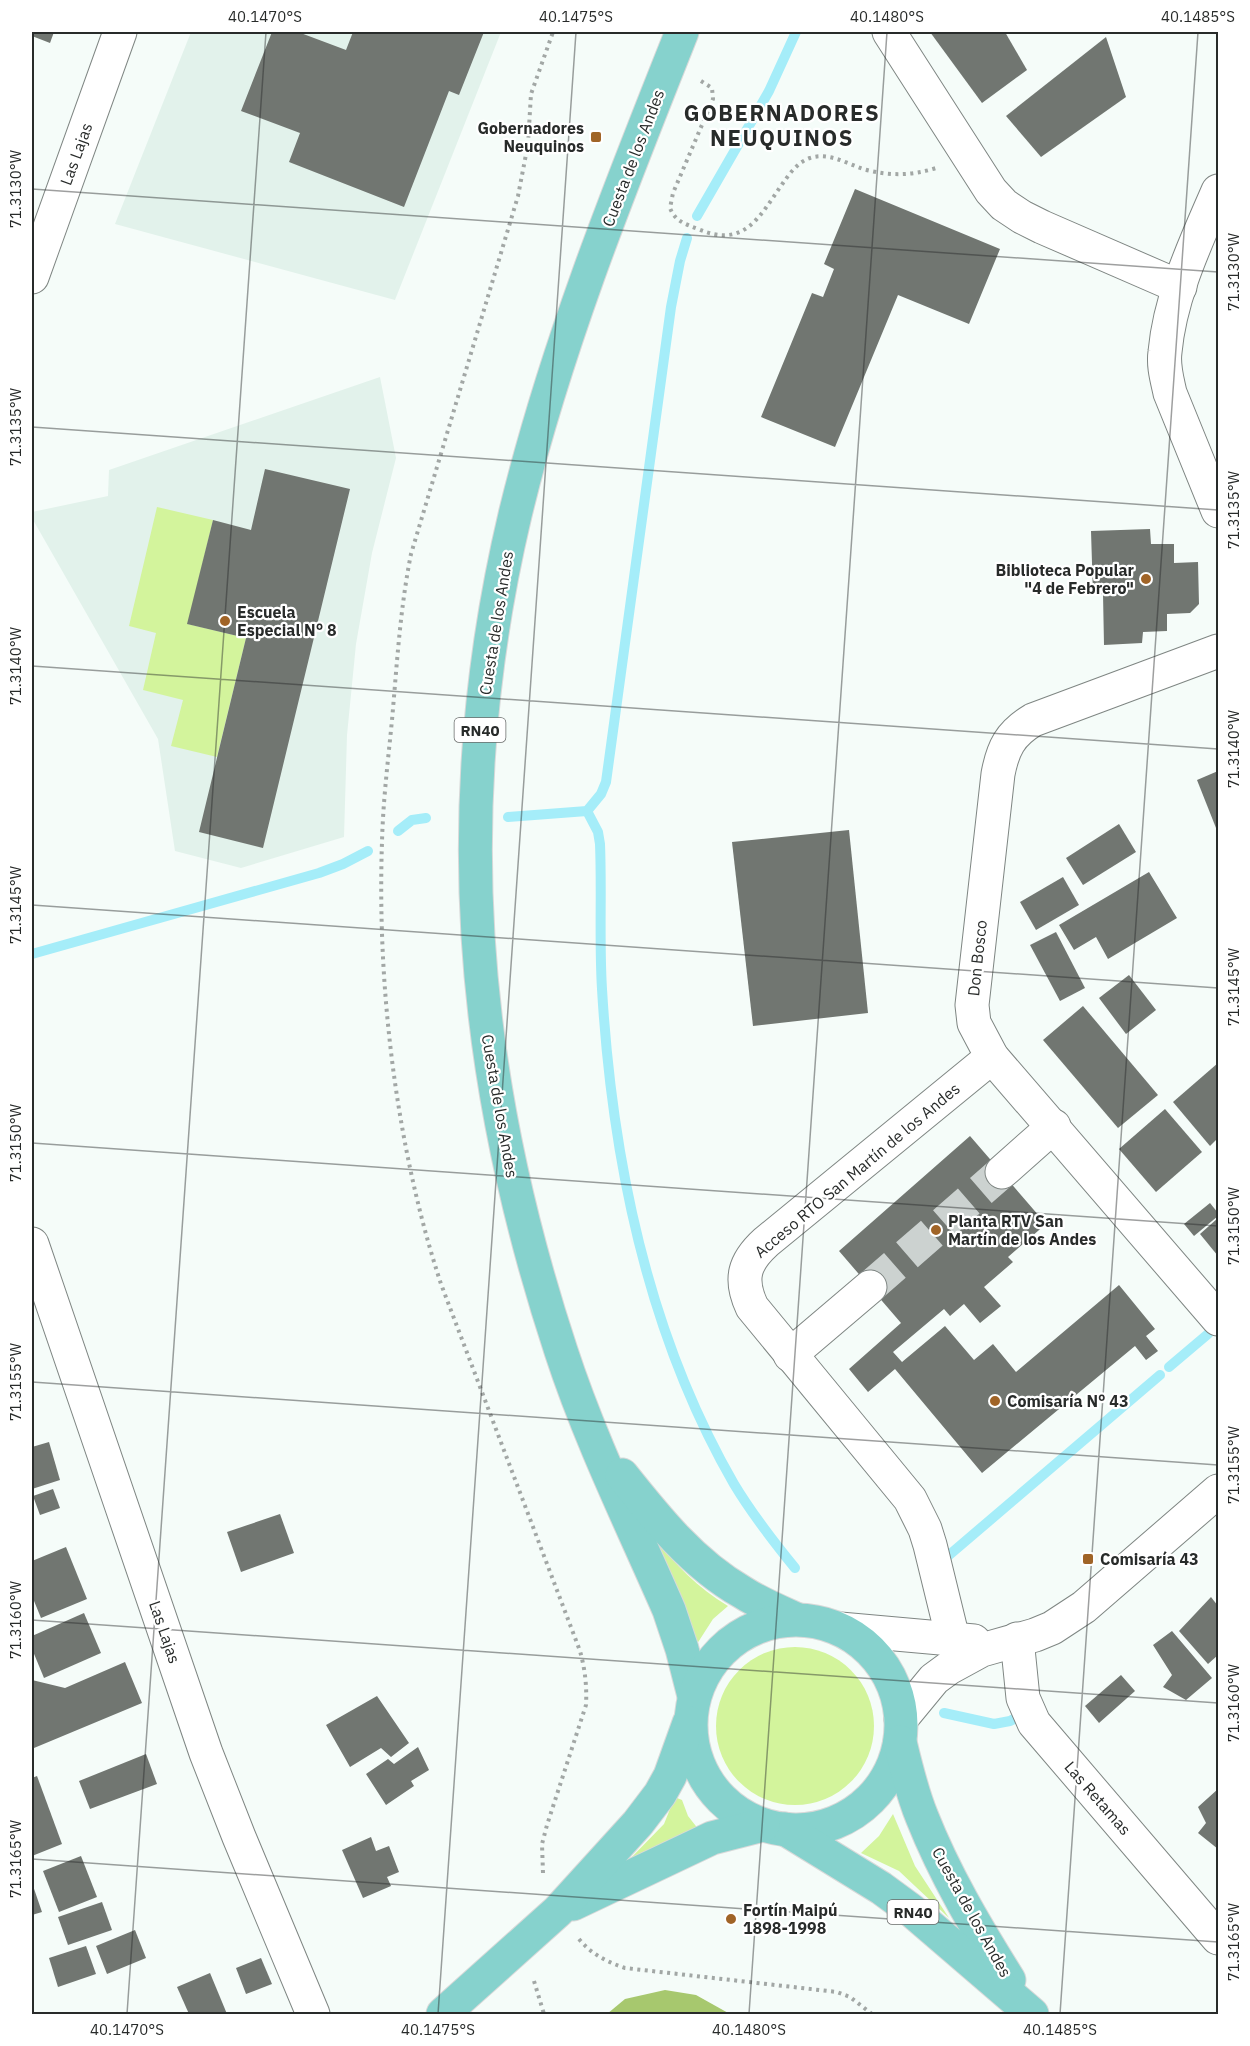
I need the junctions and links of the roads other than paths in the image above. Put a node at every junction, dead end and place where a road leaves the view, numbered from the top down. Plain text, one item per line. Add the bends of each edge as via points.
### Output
1 (120, 32) edge
2 (682, 32) edge
3 (889, 32) edge
4 (1218, 191) edge
5 (32, 277) edge
6 (1180, 287) junction
7 (1218, 511) edge
8 (1218, 651) edge
9 (992, 1057) junction
10 (1054, 1126) junction
11 (1002, 1172) tunnel mouth
12 (32, 1244) edge
13 (870, 1287) tunnel mouth
14 (1218, 1319) edge
15 (790, 1355) junction
16 (597, 1443) junction
17 (1218, 1491) edge
18 (796, 1619) junction
19 (840, 1629) junction
20 (1017, 1639) junction
21 (959, 1649) junction
22 (693, 1708) junction
23 (900, 1730) junction
24 (774, 1827) junction
25 (558, 1911) junction
26 (1218, 1938) edge
27 (1031, 2013) edge
28 (313, 2014) edge
29 (443, 2014) edge

1 - 5 street, Las Lajas
2 - 16 main road, Cuesta de los Andes / RN40 via 576,310 525,476 489,652 475,808 479,976 497,1102 548,1313 570,1380
3 - 6 street via 967,155 1004,205 1022,218
4 - 6 street
6 - 7 street via 1165,352 1165,374
8 - 9 street, Don Bosco via 1033,720 1018,729 1009,741 998,774 973,989 974,1023
9 - 10 street, Don Bosco
9 - 15 street, Acceso RTO San Martín de los Andes via 749,1260 745,1277 748,1298
10 - 11 street
10 - 14 street, Don Bosco
12 - 28 street, Las Lajas via 206,1753
13 - 15 street
15 - 21 street, Acceso RTO San Martín de los Andes via 910,1498 925,1529
16 - 18 main road, Cuesta de los Andes / RN40 via 663,1525 714,1573 740,1592
16 - 22 main road, Cuesta de los Andes / RN40 via 669,1610 682,1649
17 - 20 street via 1084,1607 1052,1628
18 - 19 main road, RN40
18 - 22 main road, RN40 via 752,1629 732,1641 703,1675
19 - 21 street
19 - 23 main road, RN40 via 876,1656 888,1675 897,1696
20 - 21 street via 984,1641
20 - 26 street, Las Retamas via 1023,1698 1034,1723
21 - 23 street
22 - 24 main road, RN40 via 692,1742 709,1784 741,1815
22 - 25 main road via 674,1766 660,1794
23 - 24 main road via 893,1764 883,1783 850,1815 808,1829
23 - 27 main road, Cuesta de los Andes / RN40 via 921,1815 944,1867
24 - 25 main road via 712,1838
24 - 27 main road, Cuesta de los Andes / RN40 via 865,1878 911,1910
25 - 29 main road

